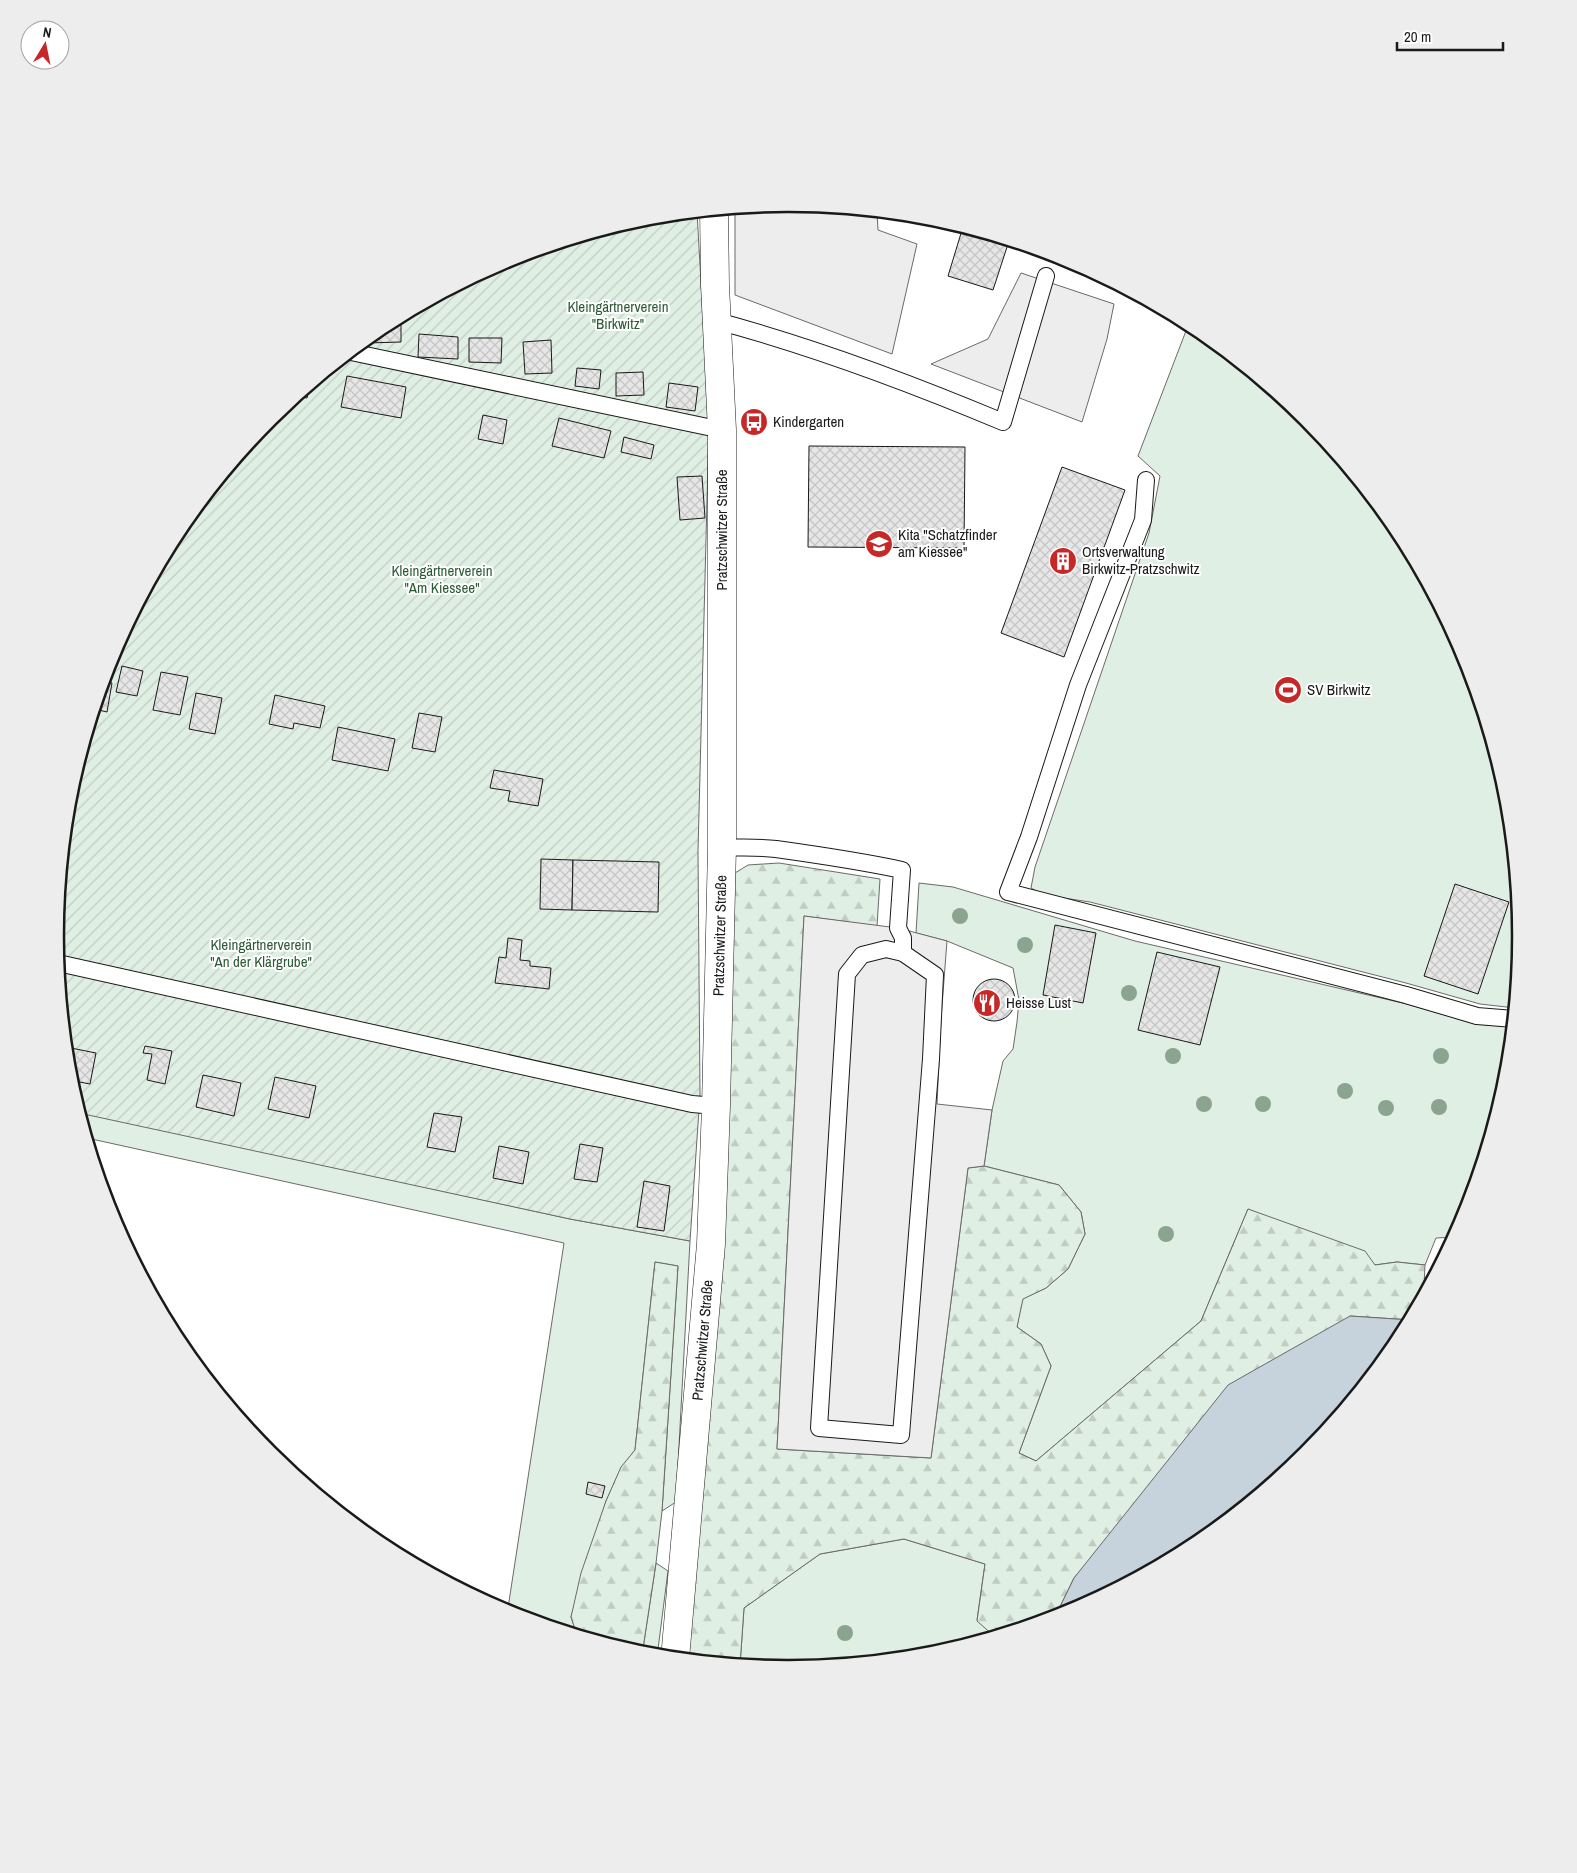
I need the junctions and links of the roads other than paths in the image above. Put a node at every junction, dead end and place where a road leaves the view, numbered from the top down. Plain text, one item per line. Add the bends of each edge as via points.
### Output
1 (714, 216) edge
2 (1046, 276) dead end
3 (717, 320) junction
4 (359, 354) edge
5 (722, 430) junction
6 (1146, 480) dead end
7 (722, 847) junction
8 (904, 953) junction
9 (65, 964) edge
10 (1508, 1019) edge
11 (716, 1106) junction
12 (676, 1652) edge

1 - 3 street, Pratzschwitzer Straße
2 - 3 lane via 1003,422 850,363
3 - 5 street, Pratzschwitzer Straße
4 - 5 lane
5 - 7 street, Pratzschwitzer Straße
6 - 10 lane via 1143,520 1078,685 1008,892 1406,994 1478,1016
7 - 8 lane via 776,849 902,870 898,928 903,938
7 - 11 street, Pratzschwitzer Straße
8 - 8 lane via 935,975 900,1435 819,1428 847,974 862,954 886,948
9 - 11 lane via 692,1104
11 - 12 street, Pratzschwitzer Straße via 711,1244

